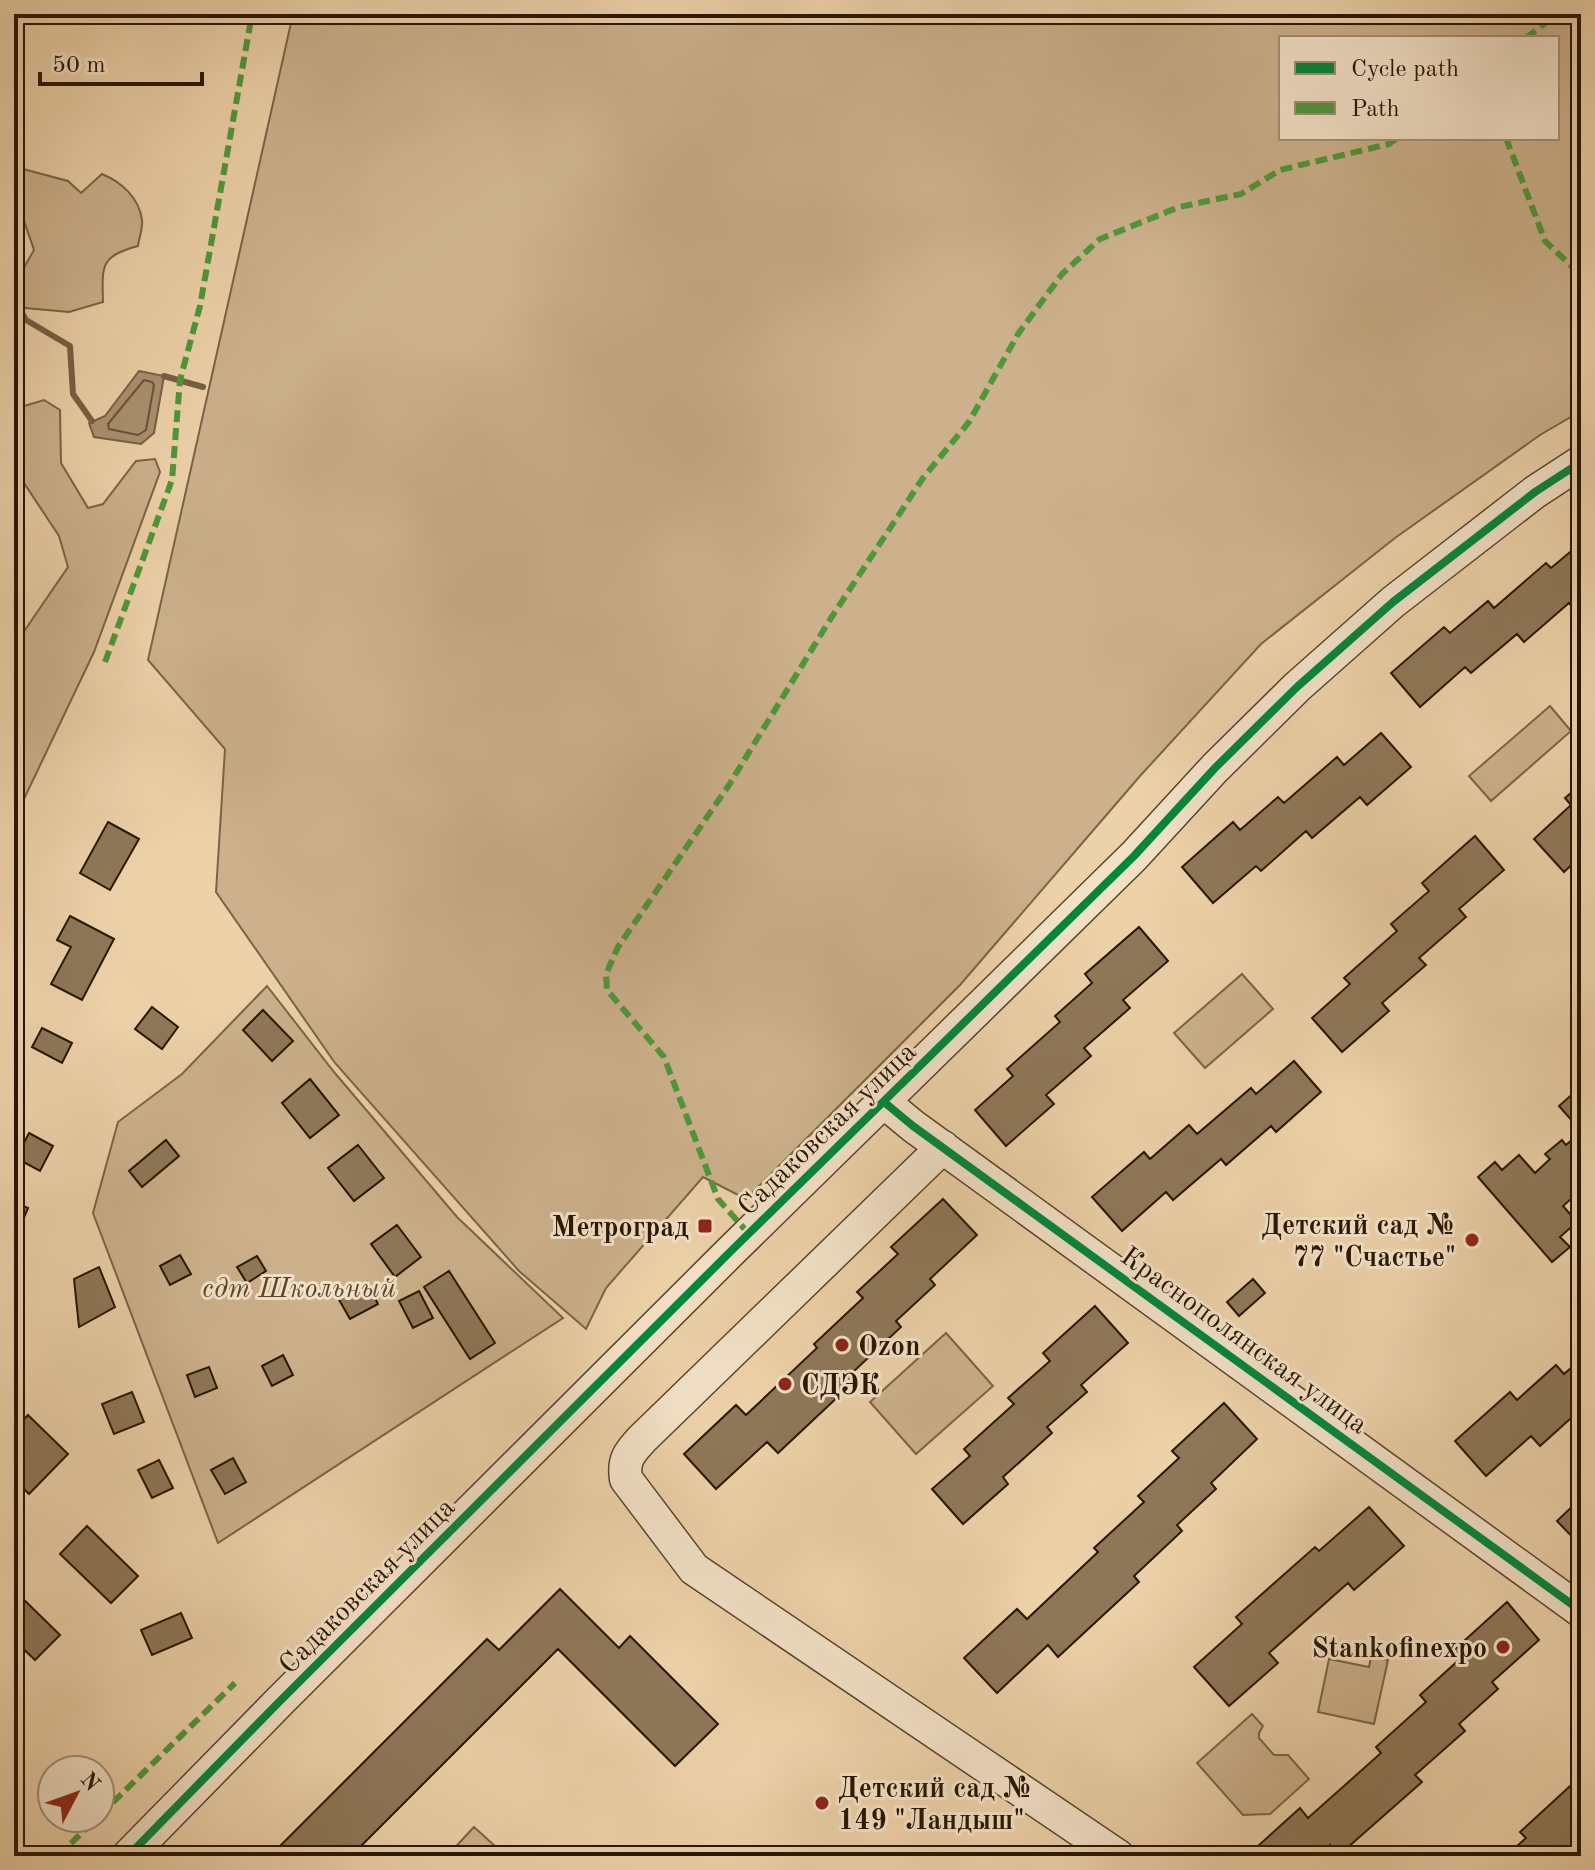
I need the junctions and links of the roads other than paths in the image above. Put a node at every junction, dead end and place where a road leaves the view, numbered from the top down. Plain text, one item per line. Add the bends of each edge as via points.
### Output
1 (1581, 462) edge
2 (884, 1102) junction
3 (943, 1147) junction
4 (1581, 1611) edge
5 (128, 1856) edge
6 (1118, 1856) edge

1 - 2 street, Садаковская улица via 1393,602 1297,687
2 - 3 street, Краснополянская улица
2 - 5 street, Садаковская улица
3 - 4 street, Краснополянская улица
3 - 6 street via 642,1439 626,1458 626,1479 694,1569

